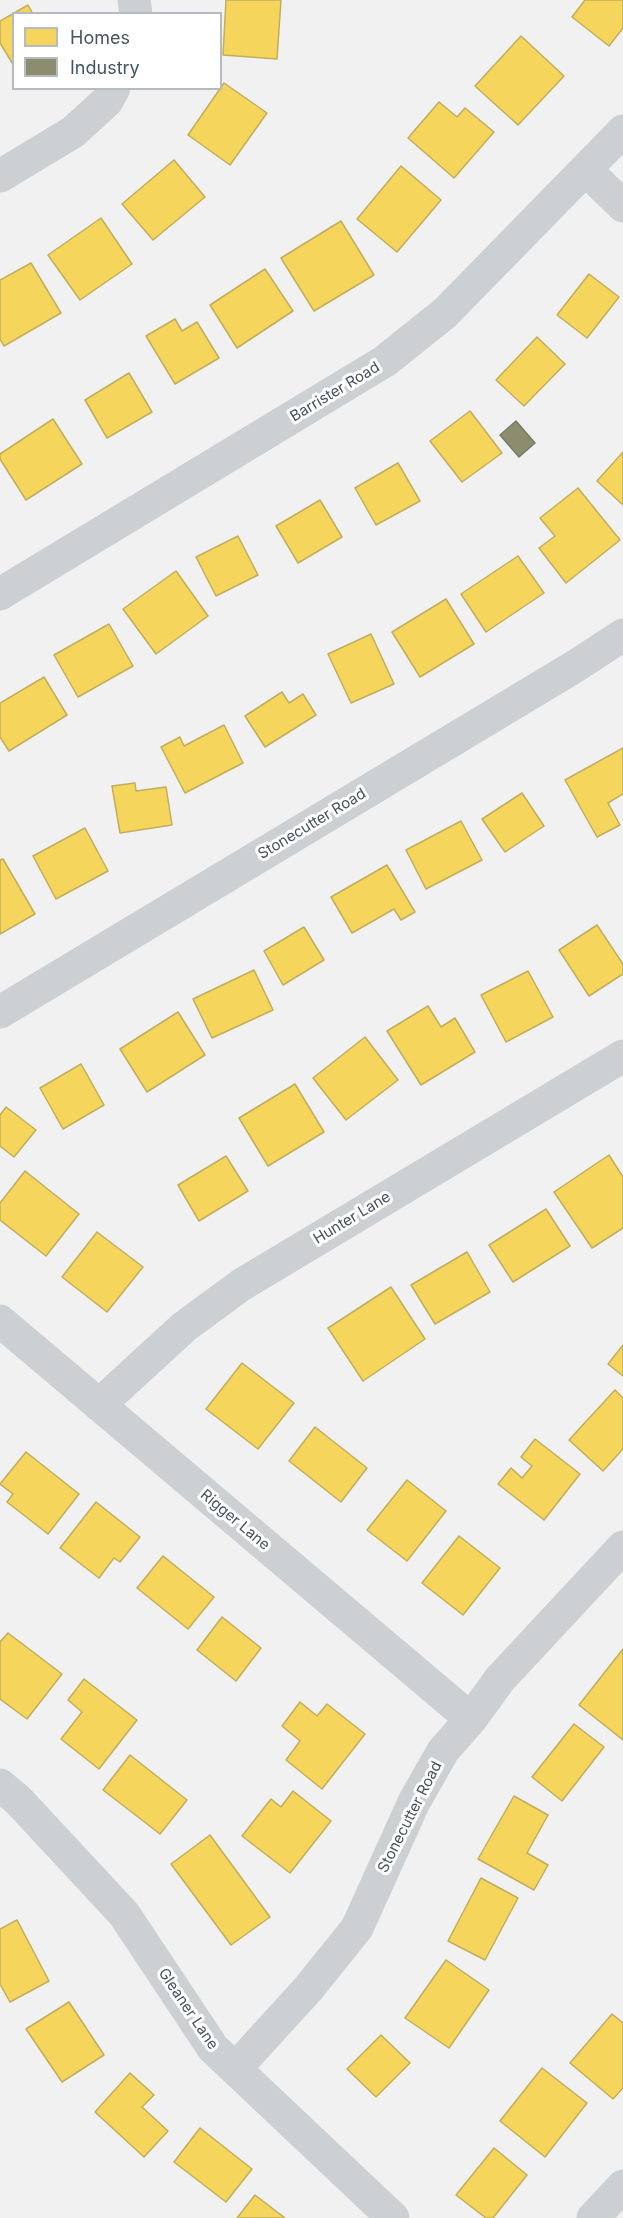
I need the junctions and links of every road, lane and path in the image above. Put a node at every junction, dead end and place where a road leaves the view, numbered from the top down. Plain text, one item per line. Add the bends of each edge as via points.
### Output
1 (113, 90) edge
2 (623, 130) edge
3 (586, 170) junction
4 (0, 176) edge
5 (623, 206) edge
6 (0, 594) edge
7 (623, 635) edge
8 (0, 1012) edge
9 (623, 1056) edge
10 (0, 1321) edge
11 (99, 1405) junction
12 (623, 1547) edge
13 (471, 1719) junction
14 (0, 1785) edge
15 (235, 2068) junction
16 (623, 2186) edge
17 (393, 2218) edge
18 (592, 2218) edge

1 - 4 street via 107,101 73,132
2 - 3 street, Barrister Road
3 - 5 street
3 - 6 street, Barrister Road via 445,313 385,361
7 - 8 street, Stonecutter Road
9 - 11 street, Hunter Lane via 241,1285 184,1327
10 - 11 street, Rigger Lane
11 - 13 street, Rigger Lane
12 - 13 street, Stonecutter Road via 500,1679
13 - 15 street, Stonecutter Road via 443,1751 414,1802 357,1928 308,1989
14 - 15 street, Gleaner Lane via 124,1914 213,2048
15 - 17 street, Gleaner Lane
16 - 18 street

